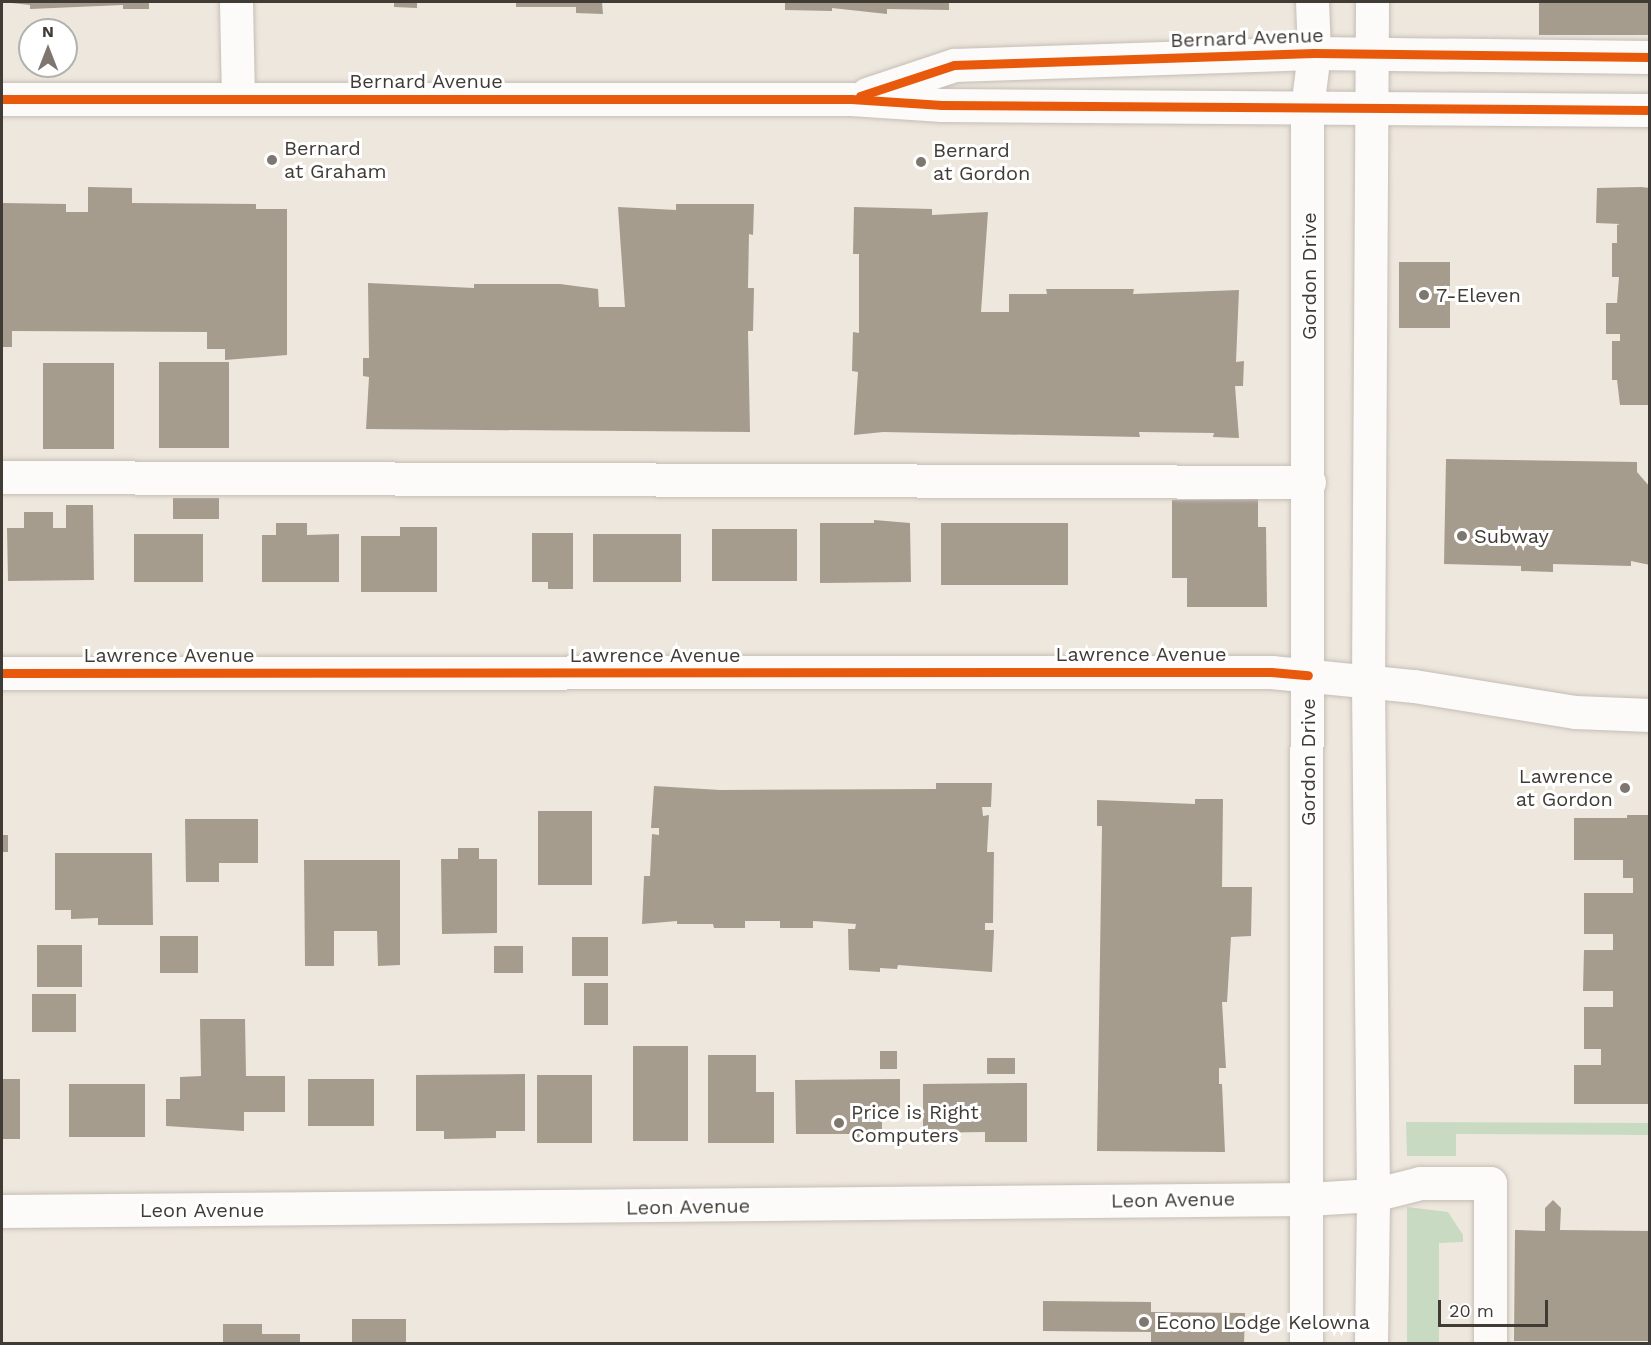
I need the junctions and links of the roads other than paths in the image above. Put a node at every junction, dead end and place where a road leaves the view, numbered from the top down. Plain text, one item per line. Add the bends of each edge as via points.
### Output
1 (236, 2) edge
2 (1312, 2) edge
3 (1372, 2) edge
4 (1314, 53) junction
5 (1371, 53) junction
6 (1650, 57) edge
7 (2, 99) edge
8 (237, 99) junction
9 (851, 99) junction
10 (1307, 108) junction
11 (1371, 108) junction
12 (1650, 110) edge
13 (2, 477) edge
14 (1309, 483) junction
15 (2, 674) edge
16 (1308, 675) junction
17 (1368, 683) junction
18 (1650, 715) edge
19 (1373, 1196) junction
20 (1308, 1198) junction
21 (2, 1211) edge
22 (1306, 1344) edge
23 (1371, 1344) edge
24 (1490, 1344) edge

1 - 8 street
2 - 4 street, Gordon Drive
3 - 5 street
4 - 5 street, Bernard Avenue
4 - 9 street, Bernard Avenue via 954,65
4 - 10 street, Gordon Drive
5 - 6 street, Bernard Avenue
5 - 11 street
7 - 8 street, Bernard Avenue
8 - 9 street, Bernard Avenue
9 - 10 street, Bernard Avenue via 942,105
10 - 11 street, Bernard Avenue
10 - 14 street, Gordon Drive
11 - 12 street, Bernard Avenue
11 - 17 street
13 - 14 street
14 - 16 street, Gordon Drive
15 - 16 street, Lawrence Avenue
16 - 17 street, Lawrence Avenue
16 - 20 street, Gordon Drive
17 - 18 street, Lawrence Avenue via 1414,686 1575,712
17 - 19 street
19 - 20 street, Leon Avenue
19 - 23 street
19 - 24 street, Leon Avenue via 1420,1183 1490,1183
20 - 21 street, Leon Avenue
20 - 22 street, Gordon Drive

